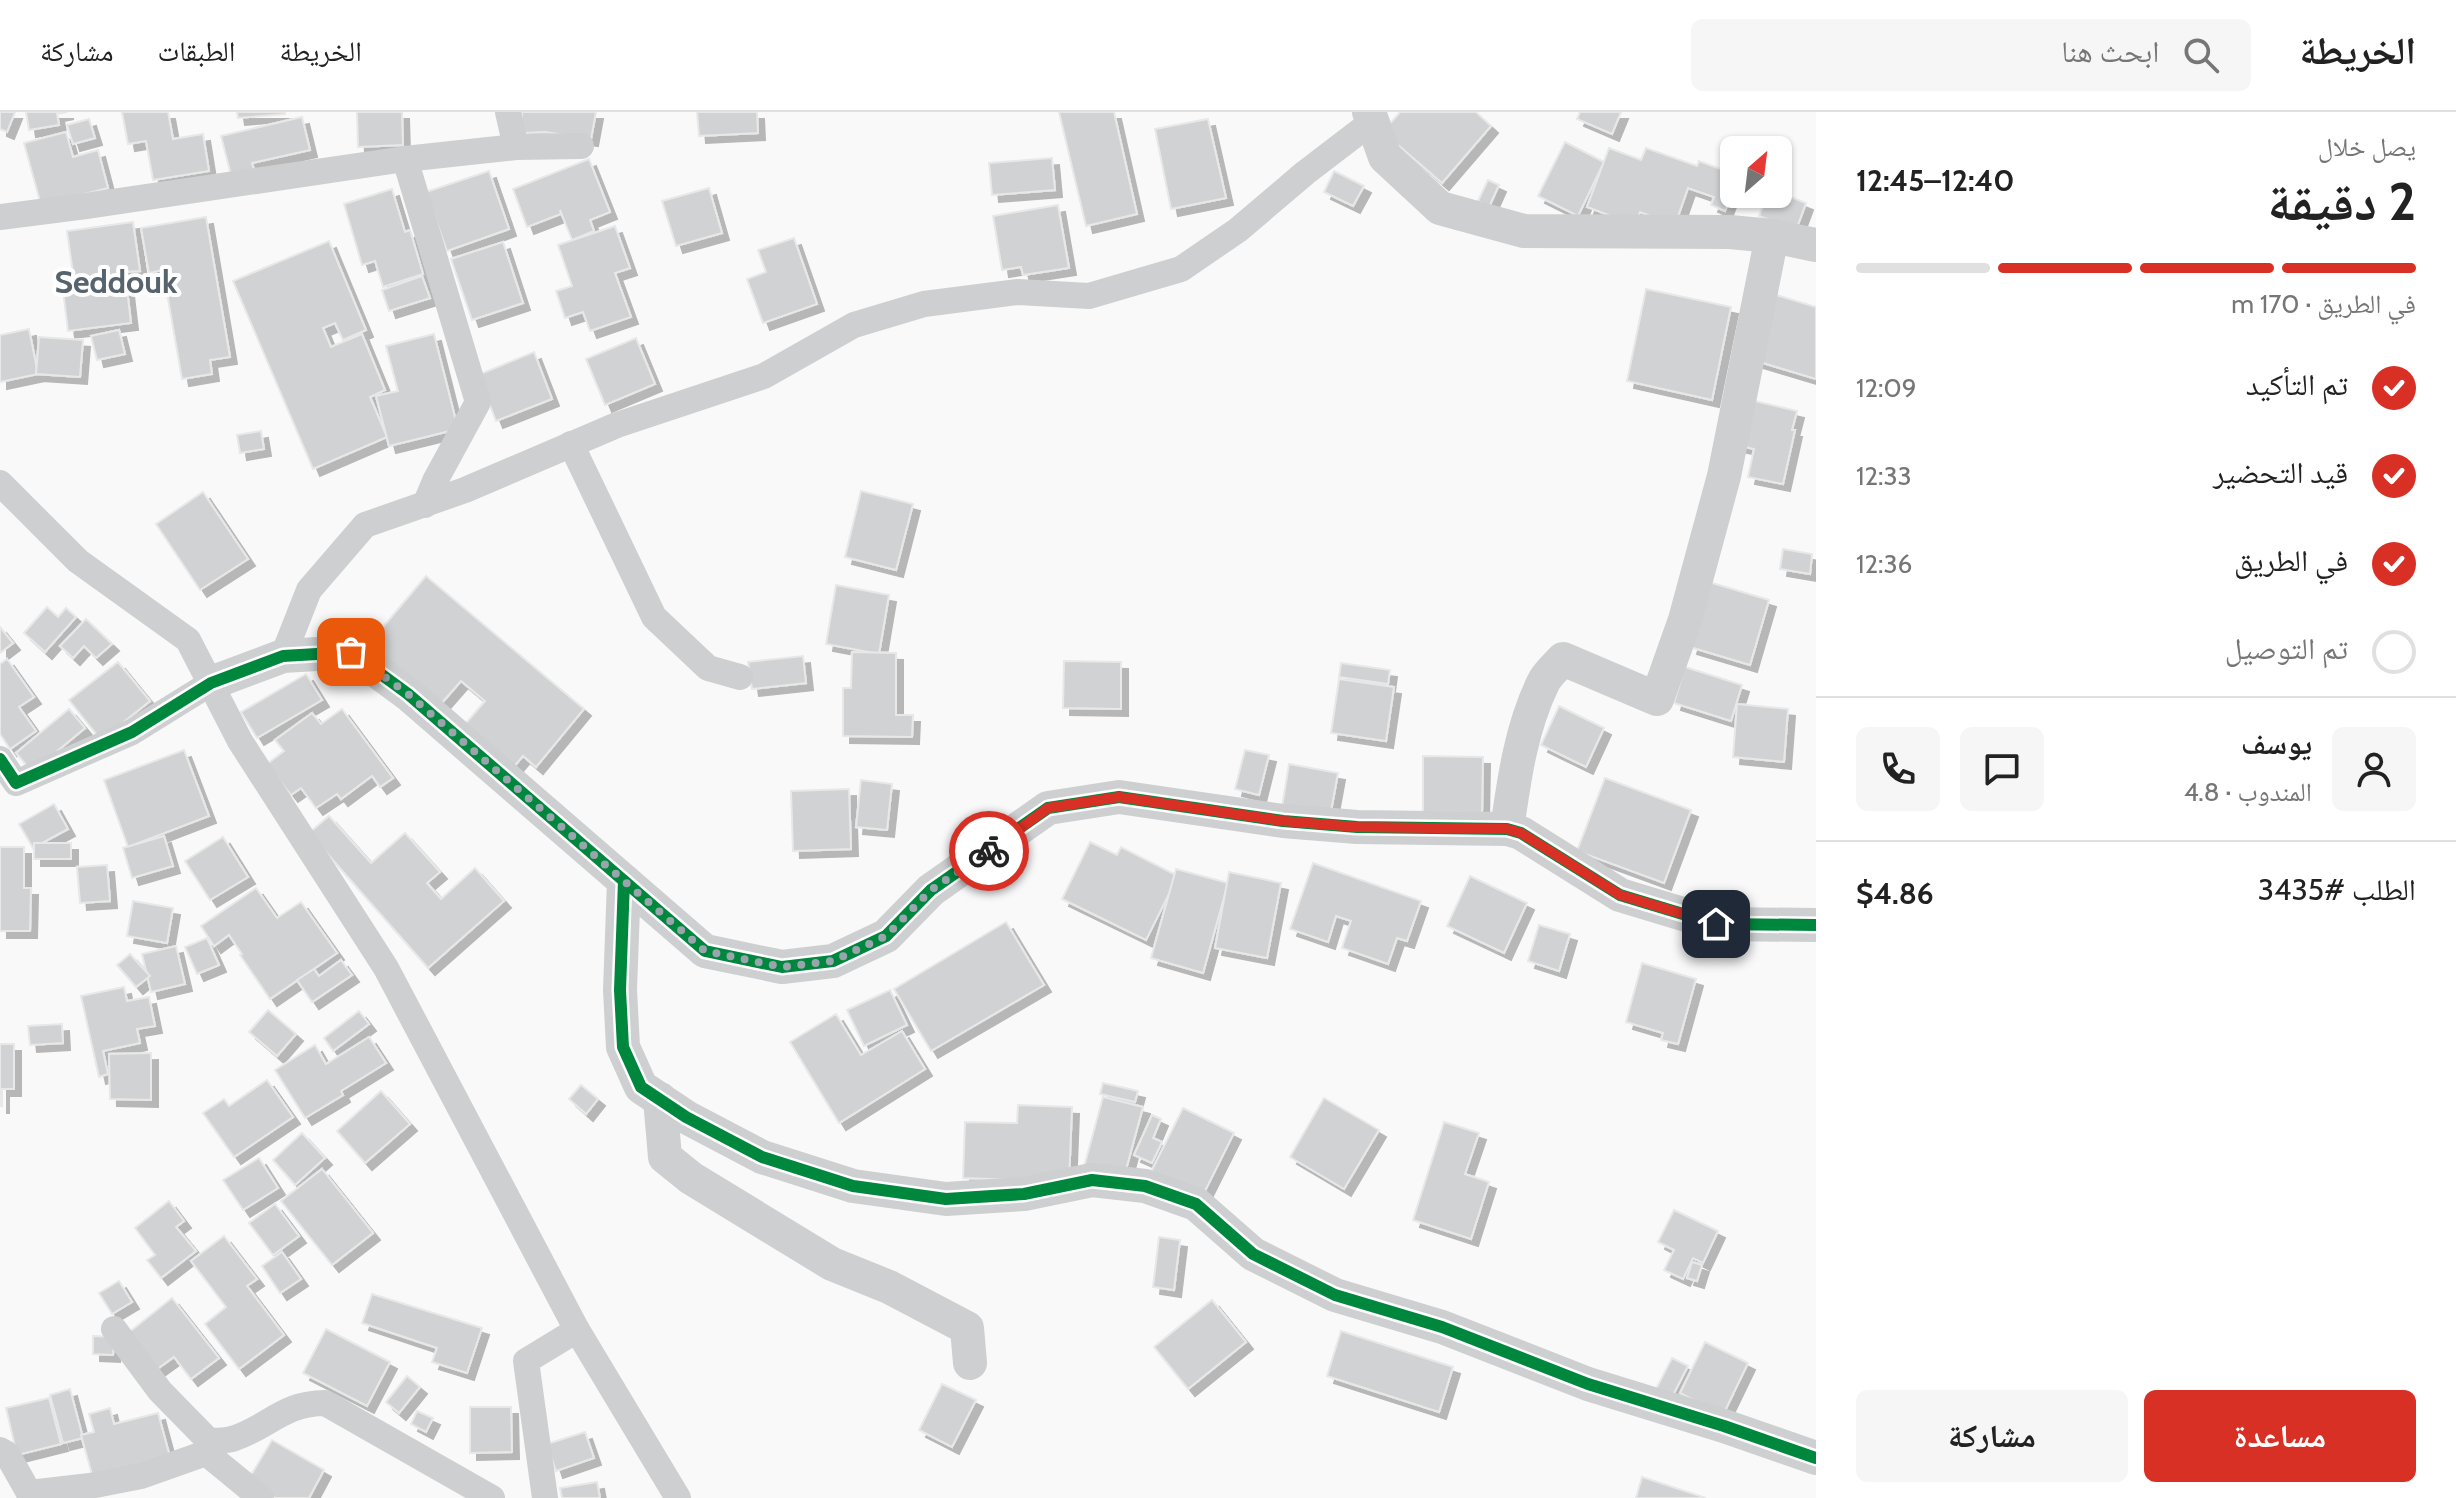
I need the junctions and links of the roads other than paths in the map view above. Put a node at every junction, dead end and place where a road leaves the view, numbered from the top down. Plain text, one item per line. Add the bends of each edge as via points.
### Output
1 (508, 112) edge
2 (1371, 117) edge
3 (581, 146) dead end
4 (516, 147) junction
5 (405, 159) junction
6 (0, 217) edge
7 (1772, 236) junction
8 (1816, 245) edge
9 (571, 444) junction
10 (0, 483) edge
11 (425, 505) junction
12 (283, 656) junction
13 (740, 677) dead end
14 (211, 683) junction
15 (0, 759) edge
16 (8, 789) edge
17 (1507, 829) junction
18 (624, 881) junction
19 (1816, 925) edge
20 (660, 1099) junction
21 (114, 1329) dead end
22 (577, 1330) junction
23 (970, 1363) dead end
24 (207, 1447) junction
25 (0, 1450) edge
26 (1816, 1458) edge
27 (144, 1487) edge
28 (29, 1496) edge
29 (261, 1498) edge
30 (492, 1498) edge
31 (545, 1498) edge
32 (678, 1498) edge

1 - 4 street
2 - 7 street via 1385,157 1440,208 1524,231
2 - 9 street via 1238,230 1181,269 1089,296 1018,292 924,304 854,325 764,376
3 - 4 street
4 - 5 street
5 - 6 street
5 - 11 street via 478,402
7 - 8 street
7 - 17 street via 1724,476 1685,620 1657,699 1563,659 1544,680 1525,731
9 - 11 street
9 - 13 street via 654,617 708,668
10 - 14 street via 78,561 188,640
11 - 12 street via 365,525 309,590
12 - 14 street
12 - 18 street via 351,652 408,694
14 - 16 street via 132,732
14 - 22 street via 240,741 386,968
15 - 16 street
17 - 18 street via 1283,821 1119,797 1048,808 931,890 886,936 833,961 782,967 705,951
17 - 19 street via 1620,895 1716,924
18 - 20 street via 623,1047 641,1087
20 - 23 street via 665,1157 832,1264 967,1328
20 - 26 street via 762,1157 853,1186 946,1199 1024,1194 1092,1180 1145,1186 1196,1204 1253,1254 1335,1295 1442,1327 1588,1384
21 - 24 street
22 - 31 street via 526,1361
22 - 32 street
24 - 27 street
24 - 29 street
24 - 30 street via 293,1408 325,1403
25 - 28 street
27 - 28 street via 90,1486

